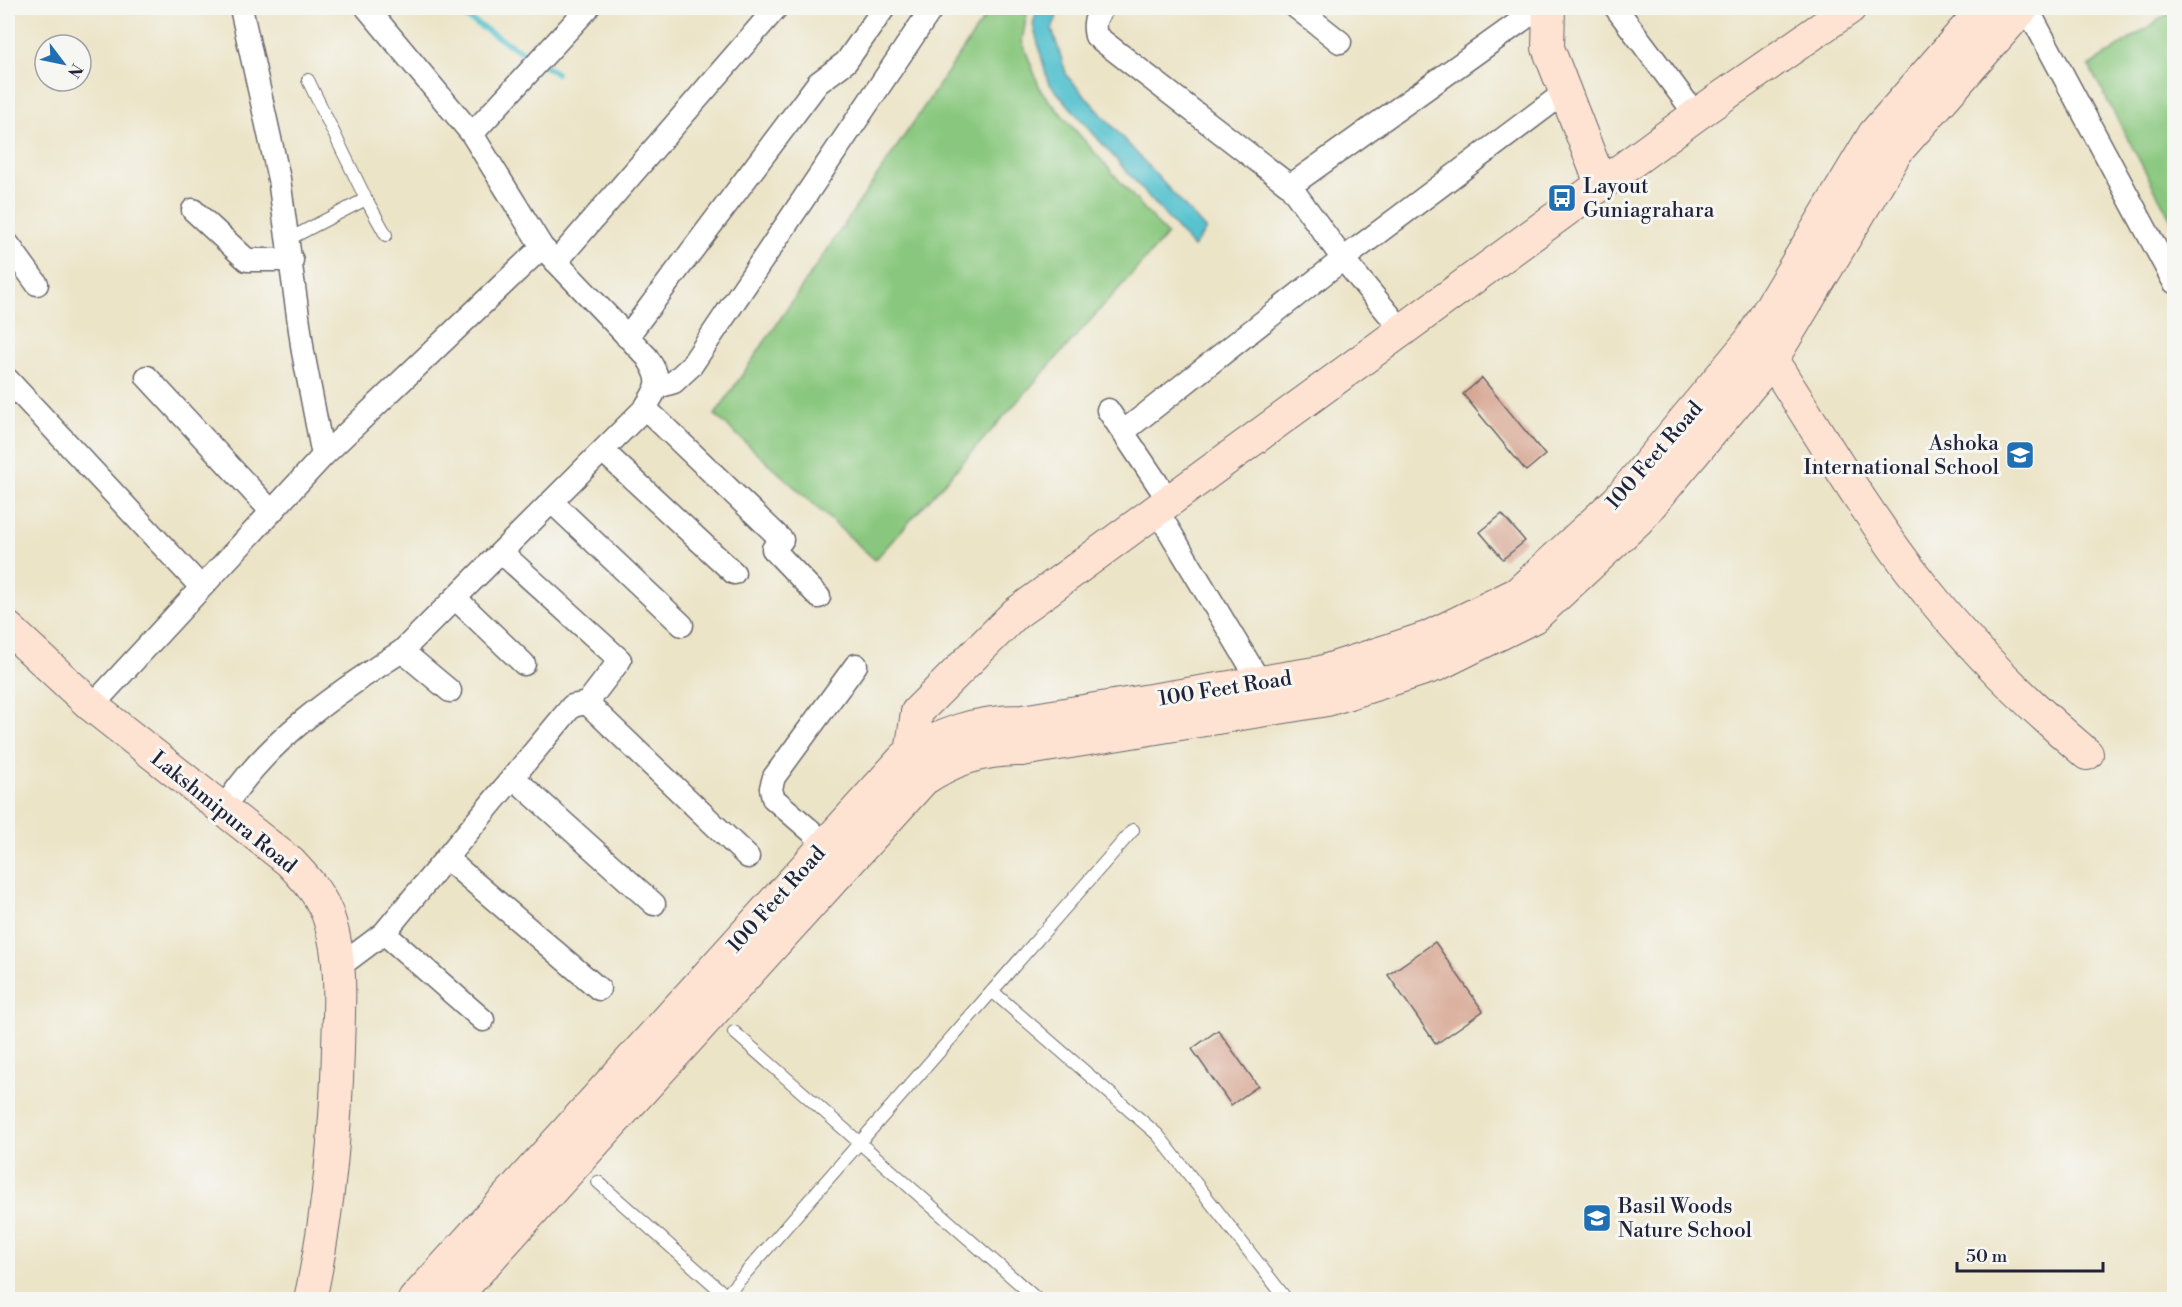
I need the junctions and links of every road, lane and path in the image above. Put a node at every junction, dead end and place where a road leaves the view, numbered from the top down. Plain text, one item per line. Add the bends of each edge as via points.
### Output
1 (242, 8) edge
2 (367, 8) edge
3 (588, 8) edge
4 (776, 8) edge
5 (884, 8) edge
6 (932, 8) edge
7 (1103, 8) edge
8 (1297, 8) edge
9 (1539, 8) edge
10 (1549, 8) edge
11 (1616, 8) edge
12 (1850, 8) edge
13 (1984, 8) edge
14 (2022, 8) edge
15 (2027, 8) edge
16 (1340, 42) dead end
17 (308, 80) dead end
18 (1564, 93) junction
19 (1696, 115) junction
20 (472, 134) junction
21 (1601, 184) junction
22 (1290, 186) junction
23 (366, 199) junction
24 (194, 210) dead end
25 (386, 235) dead end
26 (8, 244) edge
27 (290, 250) junction
28 (549, 255) junction
29 (1342, 259) junction
30 (2175, 282) edge
31 (37, 284) dead end
32 (1402, 330) junction
33 (627, 337) junction
34 (1761, 350) junction
35 (147, 377) dead end
36 (8, 381) edge
37 (658, 387) junction
38 (645, 408) junction
39 (1108, 410) dead end
40 (1123, 432) junction
41 (603, 451) junction
42 (323, 456) junction
43 (552, 502) junction
44 (1164, 506) junction
45 (272, 512) junction
46 (501, 552) junction
47 (734, 573) dead end
48 (201, 587) junction
49 (819, 597) dead end
50 (455, 598) junction
51 (682, 625) dead end
52 (8, 628) edge
53 (402, 651) junction
54 (524, 664) dead end
55 (856, 665) dead end
56 (1260, 682) junction
57 (450, 691) dead end
58 (587, 703) junction
59 (92, 706) junction
60 (2087, 754) dead end
61 (917, 767) junction
62 (514, 778) junction
63 (224, 808) junction
64 (1132, 830) dead end
65 (826, 844) junction
66 (748, 857) dead end
67 (447, 859) junction
68 (654, 904) dead end
69 (384, 933) junction
70 (340, 966) junction
71 (598, 989) dead end
72 (992, 991) junction
73 (483, 1020) dead end
74 (734, 1032) dead end
75 (859, 1143) junction
76 (598, 1182) dead end
77 (726, 1298) edge
78 (310, 1299) edge
79 (414, 1299) edge
80 (452, 1299) edge
81 (1038, 1299) edge
82 (1287, 1299) edge

1 - 27 street via 279,179
2 - 20 street
3 - 20 street
4 - 28 street
5 - 33 street via 846,62 818,83
6 - 37 street via 691,366 675,382
7 - 22 street via 1096,16 1096,36
8 - 16 street
9 - 22 street
10 - 18 main road via 1548,48
11 - 19 street
12 - 19 main road
13 - 34 main road, 100 Feet Road via 1874,134
14 - 34 main road, 100 Feet Road via 1897,151
15 - 30 street
17 - 23 lane
18 - 21 main road
18 - 29 street
19 - 21 main road
20 - 28 street
21 - 32 main road
22 - 29 street
23 - 25 lane
23 - 27 lane
24 - 27 street via 248,260
26 - 31 street
27 - 42 street via 303,352
28 - 33 street
28 - 42 street
29 - 32 street
29 - 40 street
32 - 44 main road
33 - 37 street via 653,366
34 - 56 main road, 100 Feet Road via 1617,501 1518,593 1426,638 1321,672
34 - 60 main road via 1924,588 1992,666
34 - 61 main road, 100 Feet Road via 1638,520 1534,617 1437,665 1327,700 1022,750 982,753 947,765
35 - 45 street
36 - 48 street
37 - 38 street
38 - 41 street
38 - 49 street via 782,540 773,549
39 - 40 street
40 - 44 street
41 - 43 street
41 - 47 street
42 - 45 street
43 - 46 street
43 - 51 street
44 - 56 street
44 - 61 main road via 1015,614 917,712
45 - 48 street
46 - 50 street
46 - 58 street via 620,660
48 - 59 street
50 - 53 street
50 - 54 street
52 - 59 main road, Lakshmipura Road
53 - 57 street
53 - 63 street via 277,743 237,786
55 - 65 street via 774,777 771,788 773,798
56 - 61 main road, 100 Feet Road via 1022,721 986,723 949,732
58 - 62 street via 572,706
58 - 66 street
59 - 63 main road, Lakshmipura Road
61 - 65 main road, 100 Feet Road
61 - 80 main road, 100 Feet Road
62 - 67 street
62 - 68 street
63 - 70 main road, Lakshmipura Road via 290,862 317,891 330,920
64 - 72 lane
65 - 79 main road, 100 Feet Road
67 - 69 street
67 - 71 street
69 - 70 street
69 - 73 street
70 - 78 main road, Lakshmipura Road via 332,1174
72 - 75 lane
72 - 82 lane via 1158,1135
74 - 75 lane
75 - 77 lane
75 - 81 lane
76 - 77 lane

